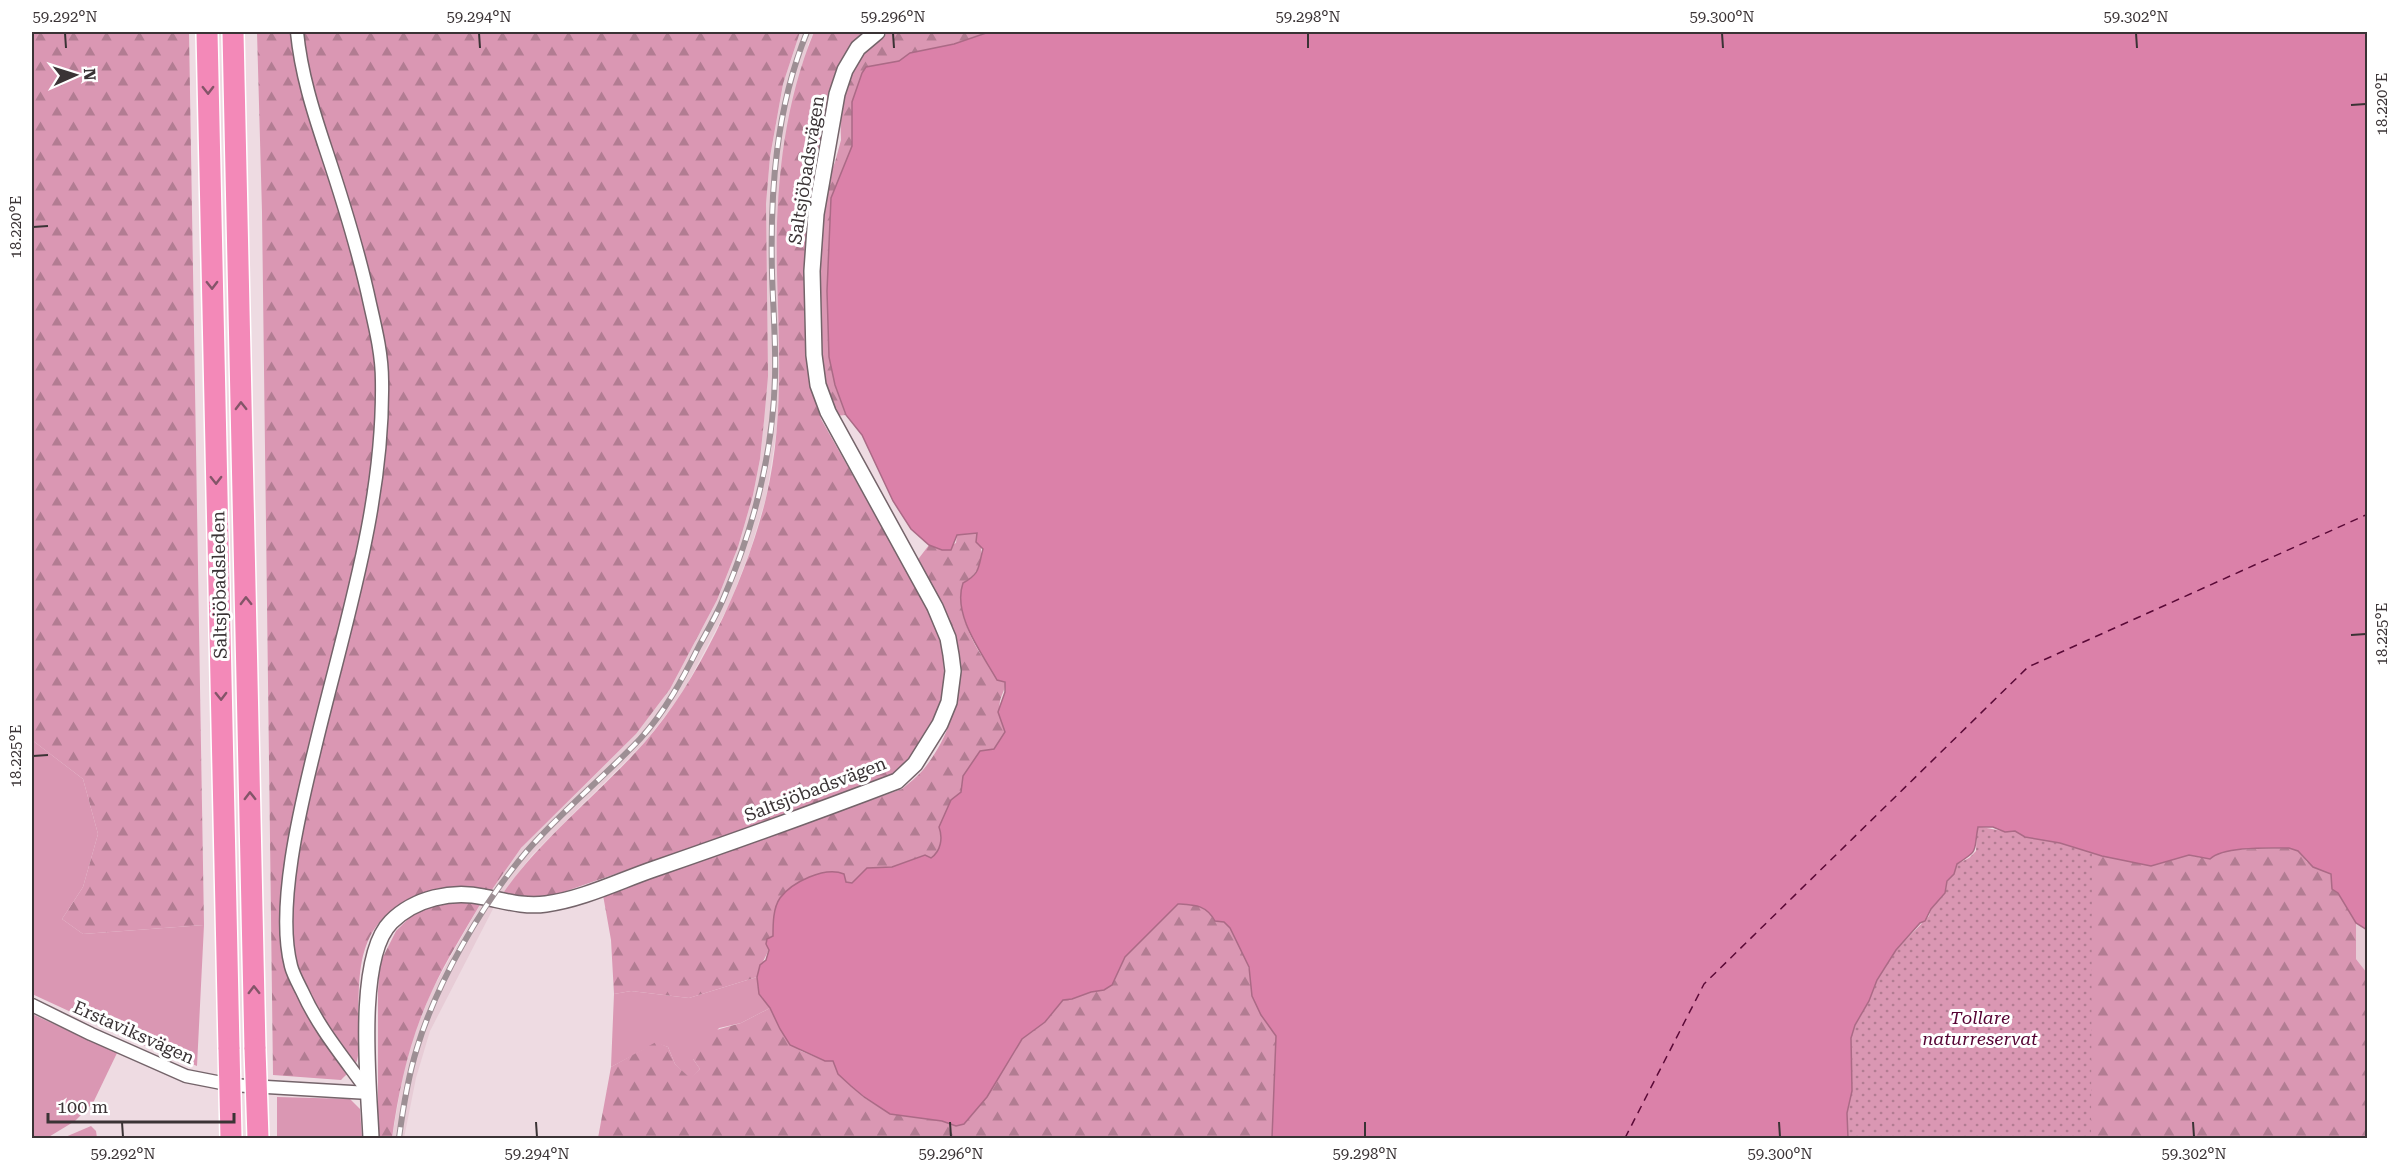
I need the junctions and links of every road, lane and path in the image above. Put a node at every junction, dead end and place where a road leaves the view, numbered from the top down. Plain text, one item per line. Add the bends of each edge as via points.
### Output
1 (207, 32) edge
2 (233, 32) edge
3 (297, 32) edge
4 (877, 32) edge
5 (32, 1005) edge
6 (369, 1093) junction
7 (231, 1138) edge
8 (258, 1138) edge
9 (371, 1138) edge

1 -> 7 highway, Saltsjöbadsleden, bridge
8 -> 2 highway, Saltsjöbadsleden, bridge
3 - 6 street via 299,59 312,107 360,256 382,378 382,423 366,542 300,808 288,899 288,941 291,967 311,1012
4 - 6 street, Saltsjöbadsvägen via 858,48 837,94 816,214 812,271 814,355 818,385 828,412 909,557 948,638 953,671 949,702 940,724 915,764 897,781 575,897 530,905 464,895 426,899 413,905 391,921 373,958 368,1015
5 - 6 street, Erstaviksvägen via 186,1076 232,1085
6 - 9 street, Saltsjöbadsvägen

